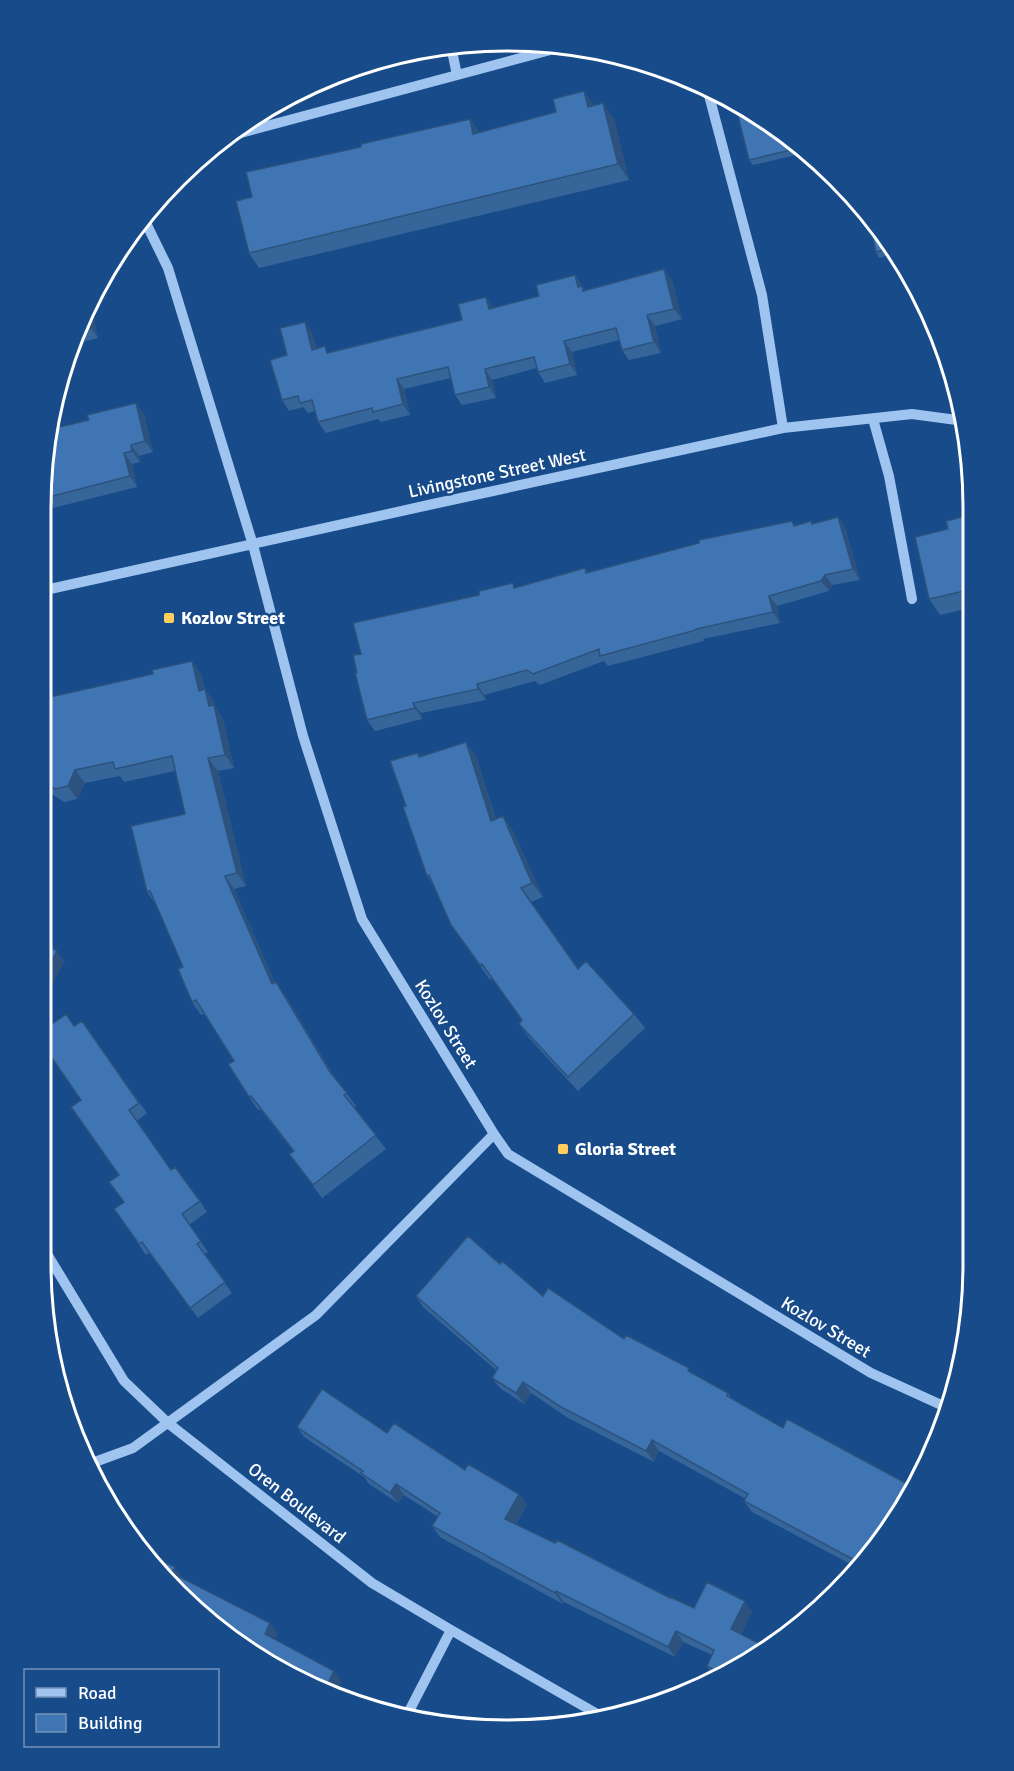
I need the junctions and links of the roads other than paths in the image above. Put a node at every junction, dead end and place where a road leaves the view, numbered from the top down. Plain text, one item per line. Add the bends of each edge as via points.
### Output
1 (542, 52) edge
2 (453, 54) edge
3 (458, 75) junction
4 (710, 98) edge
5 (250, 130) edge
6 (147, 226) edge
7 (873, 419) junction
8 (954, 420) edge
9 (783, 428) junction
10 (253, 545) junction
11 (51, 589) edge
12 (912, 599) dead end
13 (494, 1134) junction
14 (51, 1262) edge
15 (941, 1405) edge
16 (168, 1423) junction
17 (96, 1462) edge
18 (451, 1630) junction
19 (410, 1709) edge
20 (593, 1712) edge

1 - 3 street
2 - 3 street
3 - 5 street
4 - 9 street via 762,295
6 - 10 street, Kozlov Street via 168,268
7 - 8 street, Livingstone Street West via 912,414
7 - 9 street, Livingstone Street West
7 - 12 street via 889,476
9 - 10 street, Livingstone Street West
10 - 11 street, Livingstone Street West
10 - 13 street, Kozlov Street via 303,736 362,919
13 - 15 street, Kozlov Street via 508,1154 871,1373
13 - 16 street via 316,1315
14 - 16 street, Oren Boulevard via 124,1381
16 - 17 street via 133,1448
16 - 18 street, Oren Boulevard via 372,1582
18 - 19 street
18 - 20 street, Oren Boulevard

